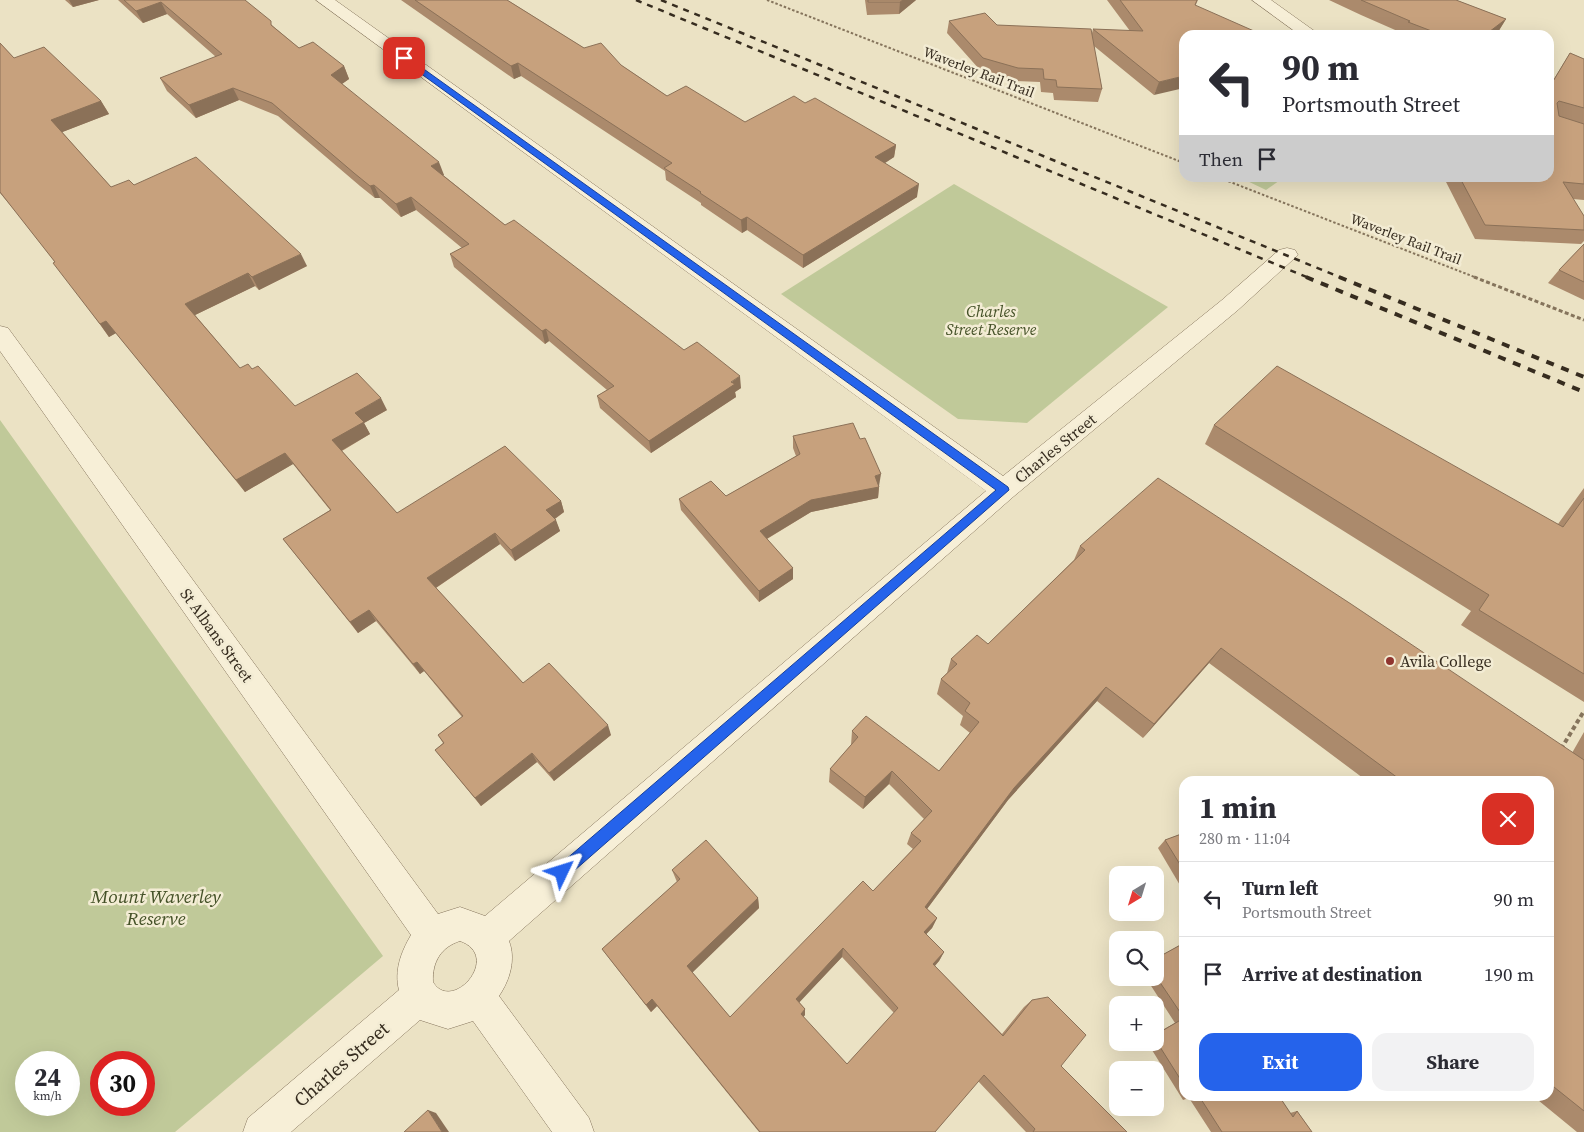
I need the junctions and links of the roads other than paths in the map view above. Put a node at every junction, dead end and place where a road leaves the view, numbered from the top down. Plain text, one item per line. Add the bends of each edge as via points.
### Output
1 (324, 0) edge
2 (1260, 0) edge
3 (1304, 30) edge
4 (1287, 255) dead end
5 (0, 334) edge
6 (1004, 490) junction
7 (433, 936) junction
8 (488, 936) junction
9 (420, 996) junction
10 (478, 997) junction
11 (262, 1132) edge
12 (575, 1132) edge

1 - 6 street
2 - 3 street
4 - 6 street, Charles Street
5 - 7 street, St Albans Street
6 - 8 street, Charles Street
7 - 8 street via 460,924 473,926
7 - 9 street via 419,954 414,969 414,984
8 - 10 street via 496,961 493,977
9 - 10 street via 436,1008 449,1010
9 - 11 street, Charles Street
10 - 12 street

